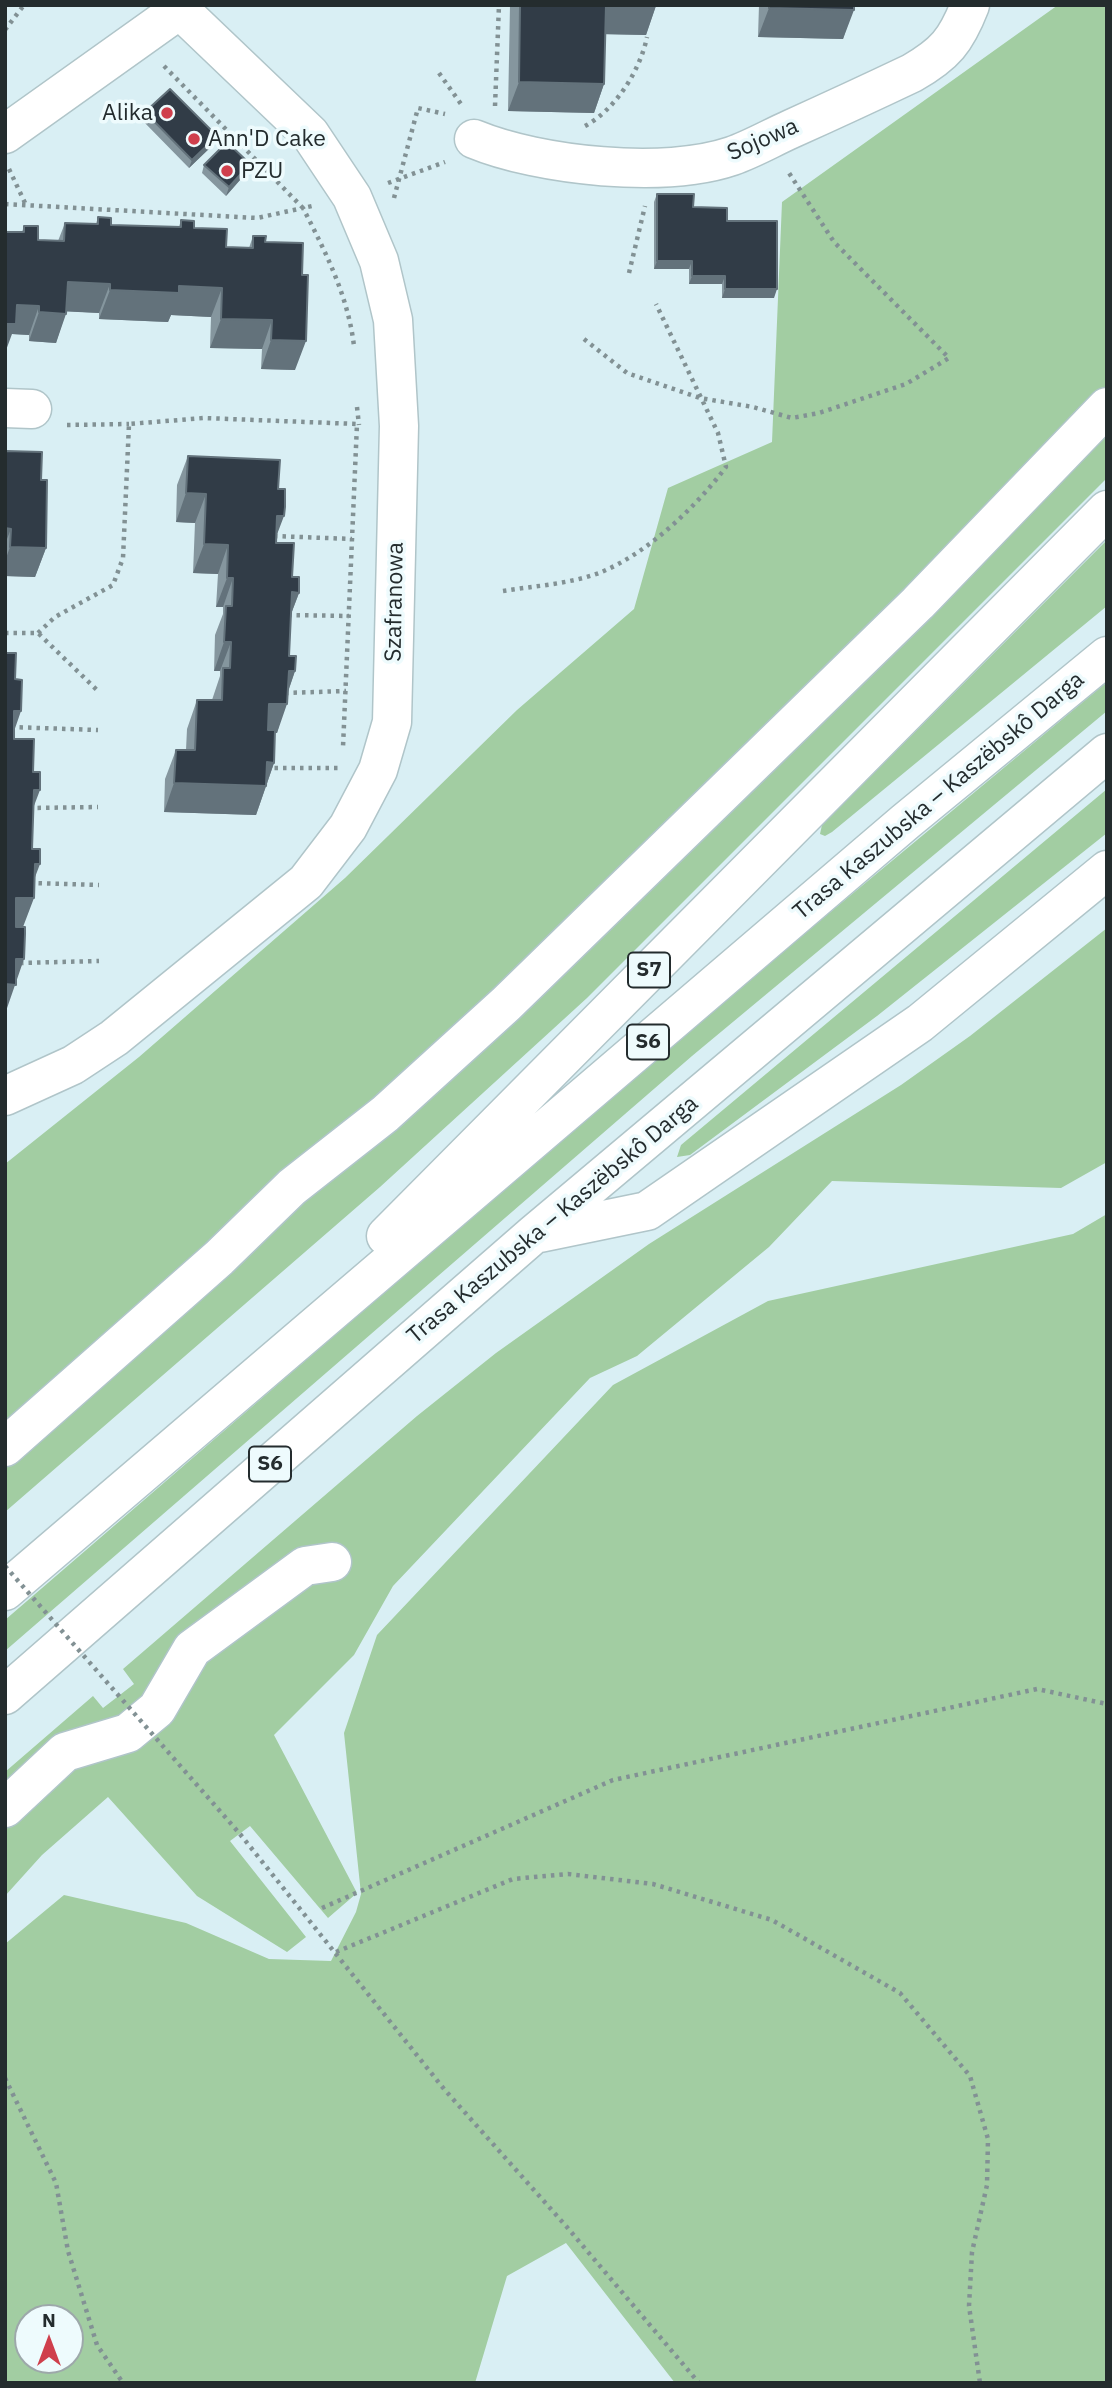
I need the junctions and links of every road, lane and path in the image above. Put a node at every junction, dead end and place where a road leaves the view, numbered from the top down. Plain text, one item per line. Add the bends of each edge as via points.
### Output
1 (24, 5) edge
2 (499, 5) edge
3 (970, 5) edge
4 (177, 8) edge
5 (5, 30) edge
6 (647, 37) dead end
7 (138, 39) junction
8 (439, 74) dead end
9 (418, 108) dead end
10 (478, 119) junction
11 (576, 131) dead end
12 (5, 134) edge
13 (768, 139) junction
14 (5, 161) edge
15 (663, 167) junction
16 (398, 179) junction
17 (352, 197) junction
18 (393, 203) dead end
19 (5, 204) edge
20 (27, 206) junction
21 (303, 208) junction
22 (629, 273) dead end
23 (656, 304) dead end
24 (584, 339) dead end
25 (354, 351) dead end
26 (701, 398) junction
27 (357, 401) dead end
28 (1107, 407) edge
29 (19, 408) edge
30 (129, 424) junction
31 (357, 425) junction
32 (399, 426) junction
33 (1107, 510) edge
34 (274, 536) edge
35 (352, 539) junction
36 (503, 591) dead end
37 (288, 615) edge
38 (349, 616) junction
39 (5, 633) edge
40 (38, 633) junction
41 (1107, 656) edge
42 (98, 691) dead end
43 (346, 691) junction
44 (285, 693) edge
45 (11, 727) edge
46 (98, 730) dead end
47 (1107, 752) edge
48 (343, 755) dead end
49 (264, 768) edge
50 (339, 777) dead end
51 (98, 807) dead end
52 (29, 808) edge
53 (1107, 870) edge
54 (29, 883) edge
55 (99, 886) dead end
56 (99, 961) dead end
57 (14, 963) edge
58 (5, 1096) edge
59 (534, 1234) junction
60 (193, 1431) junction
61 (5, 1447) edge
62 (332, 1562) dead end
63 (5, 1566) edge
64 (5, 1591) edge
65 (5, 1695) edge
66 (1107, 1704) edge
67 (5, 1808) edge
68 (323, 1908) dead end
69 (336, 1952) junction
70 (5, 2078) edge
71 (123, 2383) edge
72 (699, 2383) edge
73 (980, 2383) edge

1 - 5 path
2 - 10 path
3 - 13 main road, Sojowa via 947,50 934,60
4 - 7 main road
4 - 17 main road, Szafranowa via 310,134
6 - 11 path via 629,79 602,117
7 - 12 main road
7 - 21 path
8 - 10 path
9 - 16 path
10 - 15 main road, Sojowa via 498,149 551,160
10 - 16 path via 452,160
13 - 15 main road, Sojowa via 731,156
13 - 26 path via 834,242 949,358 906,384 792,418
14 - 20 path
15 - 22 path via 640,218
16 - 17 path
16 - 18 path
17 - 21 path
17 - 32 main road, Szafranowa via 379,261 393,320
19 - 20 path
20 - 21 path via 257,218
21 - 25 path via 350,312
23 - 26 path
24 - 26 path via 627,373
26 - 36 path via 718,433 726,467 699,498 631,557 598,573
27 - 31 path
28 - 61 main road via 908,612 506,1004 385,1114 292,1187 219,1258
29 - 30 path via 30,426
30 - 31 path via 204,418
30 - 40 path via 122,558 113,585 55,617
31 - 32 path
31 - 35 path
32 - 58 main road, Szafranowa via 392,722 378,770 348,827 306,882 114,1038 73,1065
33 - 60 main road, S7
34 - 35 path
35 - 38 path
37 - 38 path
38 - 43 path
39 - 40 path
40 - 42 path
41 - 60 main road, Trasa Kaszubska – Kaszëbskô Darga / S6 via 905,822
43 - 44 path
43 - 48 path
45 - 46 path
47 - 59 main road, Trasa Kaszubska – Kaszëbskô Darga / S6
49 - 50 path via 342,768
51 - 52 path
53 - 59 main road, S6 via 920,1023 647,1211
54 - 55 path
56 - 57 path
59 - 65 main road, Trasa Kaszubska – Kaszëbskô Darga / S6
60 - 64 main road, Trasa Kaszubska – Kaszëbskô Darga / S6
62 - 67 main road via 305,1566 192,1649 157,1709 128,1733 65,1752
63 - 69 path, bridge via 240,1834
66 - 68 path via 1037,1689 613,1780
69 - 72 path via 444,2089
69 - 73 path via 513,1879 568,1874 653,1884 772,1920 900,1993 970,2076 988,2139 988,2185 972,2252 969,2306
70 - 71 path via 56,2183 68,2251 97,2345

